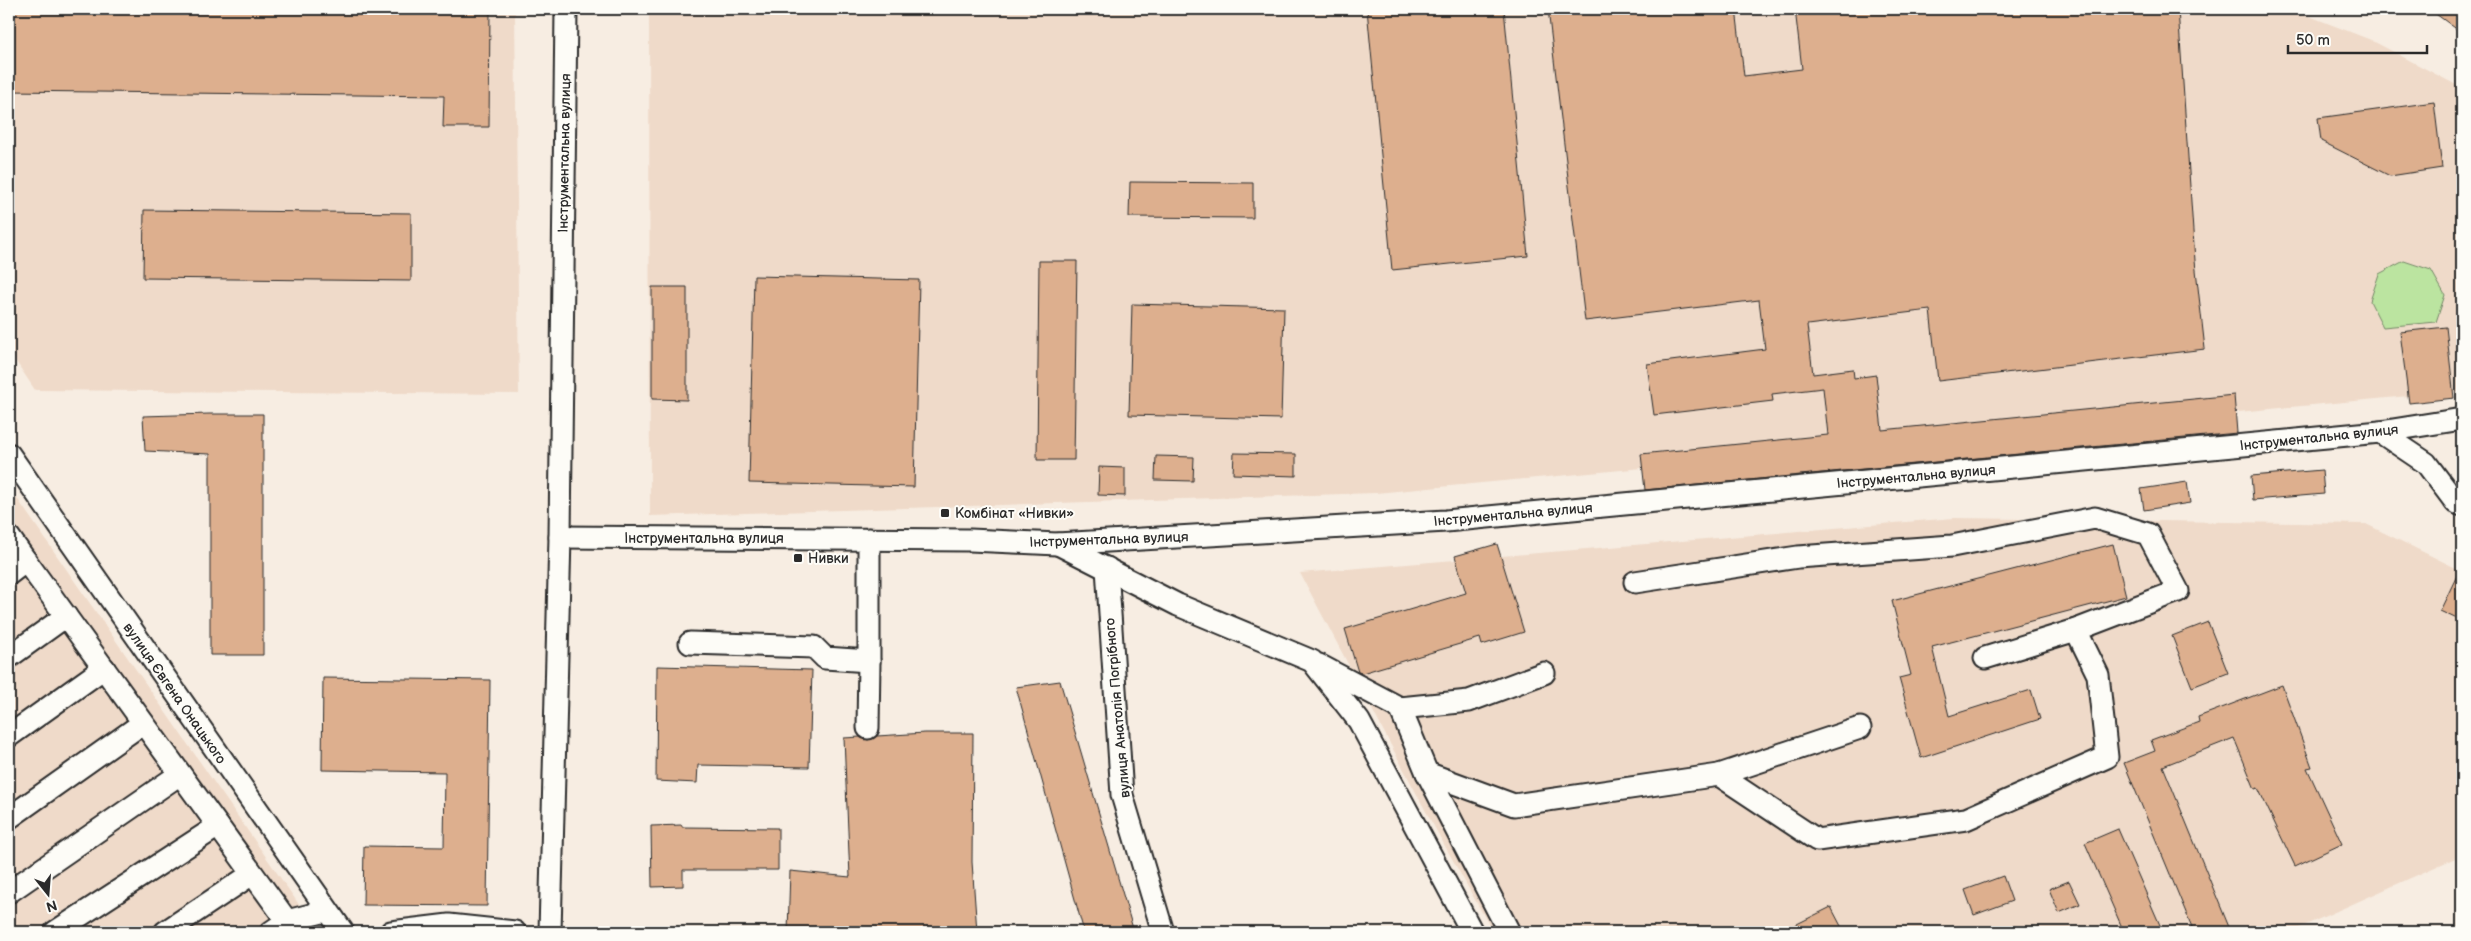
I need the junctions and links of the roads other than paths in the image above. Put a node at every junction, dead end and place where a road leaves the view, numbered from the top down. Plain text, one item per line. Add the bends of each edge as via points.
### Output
1 (566, 9) edge
2 (2462, 419) edge
3 (2380, 432) junction
4 (9, 454) edge
5 (2462, 505) edge
6 (9, 537) edge
7 (560, 537) junction
8 (869, 539) junction
9 (1057, 544) junction
10 (26, 561) junction
11 (1107, 568) junction
12 (9, 574) edge
13 (1635, 582) dead end
14 (66, 616) junction
15 (2076, 630) junction
16 (690, 643) dead end
17 (9, 656) edge
18 (1984, 658) dead end
19 (869, 661) junction
20 (1312, 661) junction
21 (104, 668) junction
22 (1544, 673) dead end
23 (1400, 708) junction
24 (143, 722) junction
25 (868, 728) dead end
26 (1860, 728) dead end
27 (9, 736) edge
28 (1427, 773) junction
29 (180, 774) junction
30 (1720, 775) junction
31 (9, 818) edge
32 (218, 826) junction
33 (252, 874) junction
34 (9, 892) edge
35 (326, 911) junction
36 (279, 927) edge
37 (55, 932) edge
38 (165, 932) edge
39 (343, 932) edge
40 (391, 932) edge
41 (515, 932) edge
42 (550, 932) edge
43 (1163, 932) edge
44 (1472, 932) edge
45 (1509, 932) edge

1 - 7 street, Інструментальна вулиця
2 - 3 street, Інструментальна вулиця
3 - 5 street via 2426,463 2456,503
3 - 9 street, Інструментальна вулиця via 1446,521
4 - 35 street, вулиця Євгена Онацького
6 - 10 street
7 - 8 street, Інструментальна вулиця
7 - 42 street, Інструментальна вулиця
8 - 9 street, Інструментальна вулиця
8 - 19 street
9 - 11 street
10 - 12 street
10 - 14 street
11 - 20 street via 1178,604
11 - 43 street, вулиця Анатолія Погрібного via 1122,795
13 - 15 street via 1798,557 1952,546 2094,518 2148,534 2178,591
14 - 17 street
14 - 21 street
15 - 18 street
15 - 30 street via 2098,675 2107,757 1966,818 1817,840
16 - 19 street via 814,647 826,658
19 - 25 street
20 - 23 street
20 - 44 street via 1359,721
21 - 24 street
21 - 27 street
22 - 23 street via 1470,700
23 - 28 street
24 - 29 street
24 - 31 street
26 - 30 street
28 - 30 street via 1514,805
28 - 45 street
29 - 32 street
29 - 34 street
32 - 33 street
32 - 37 street
33 - 36 street
33 - 38 street
35 - 36 street
35 - 39 street, вулиця Євгена Онацького
40 - 41 street via 449,925

